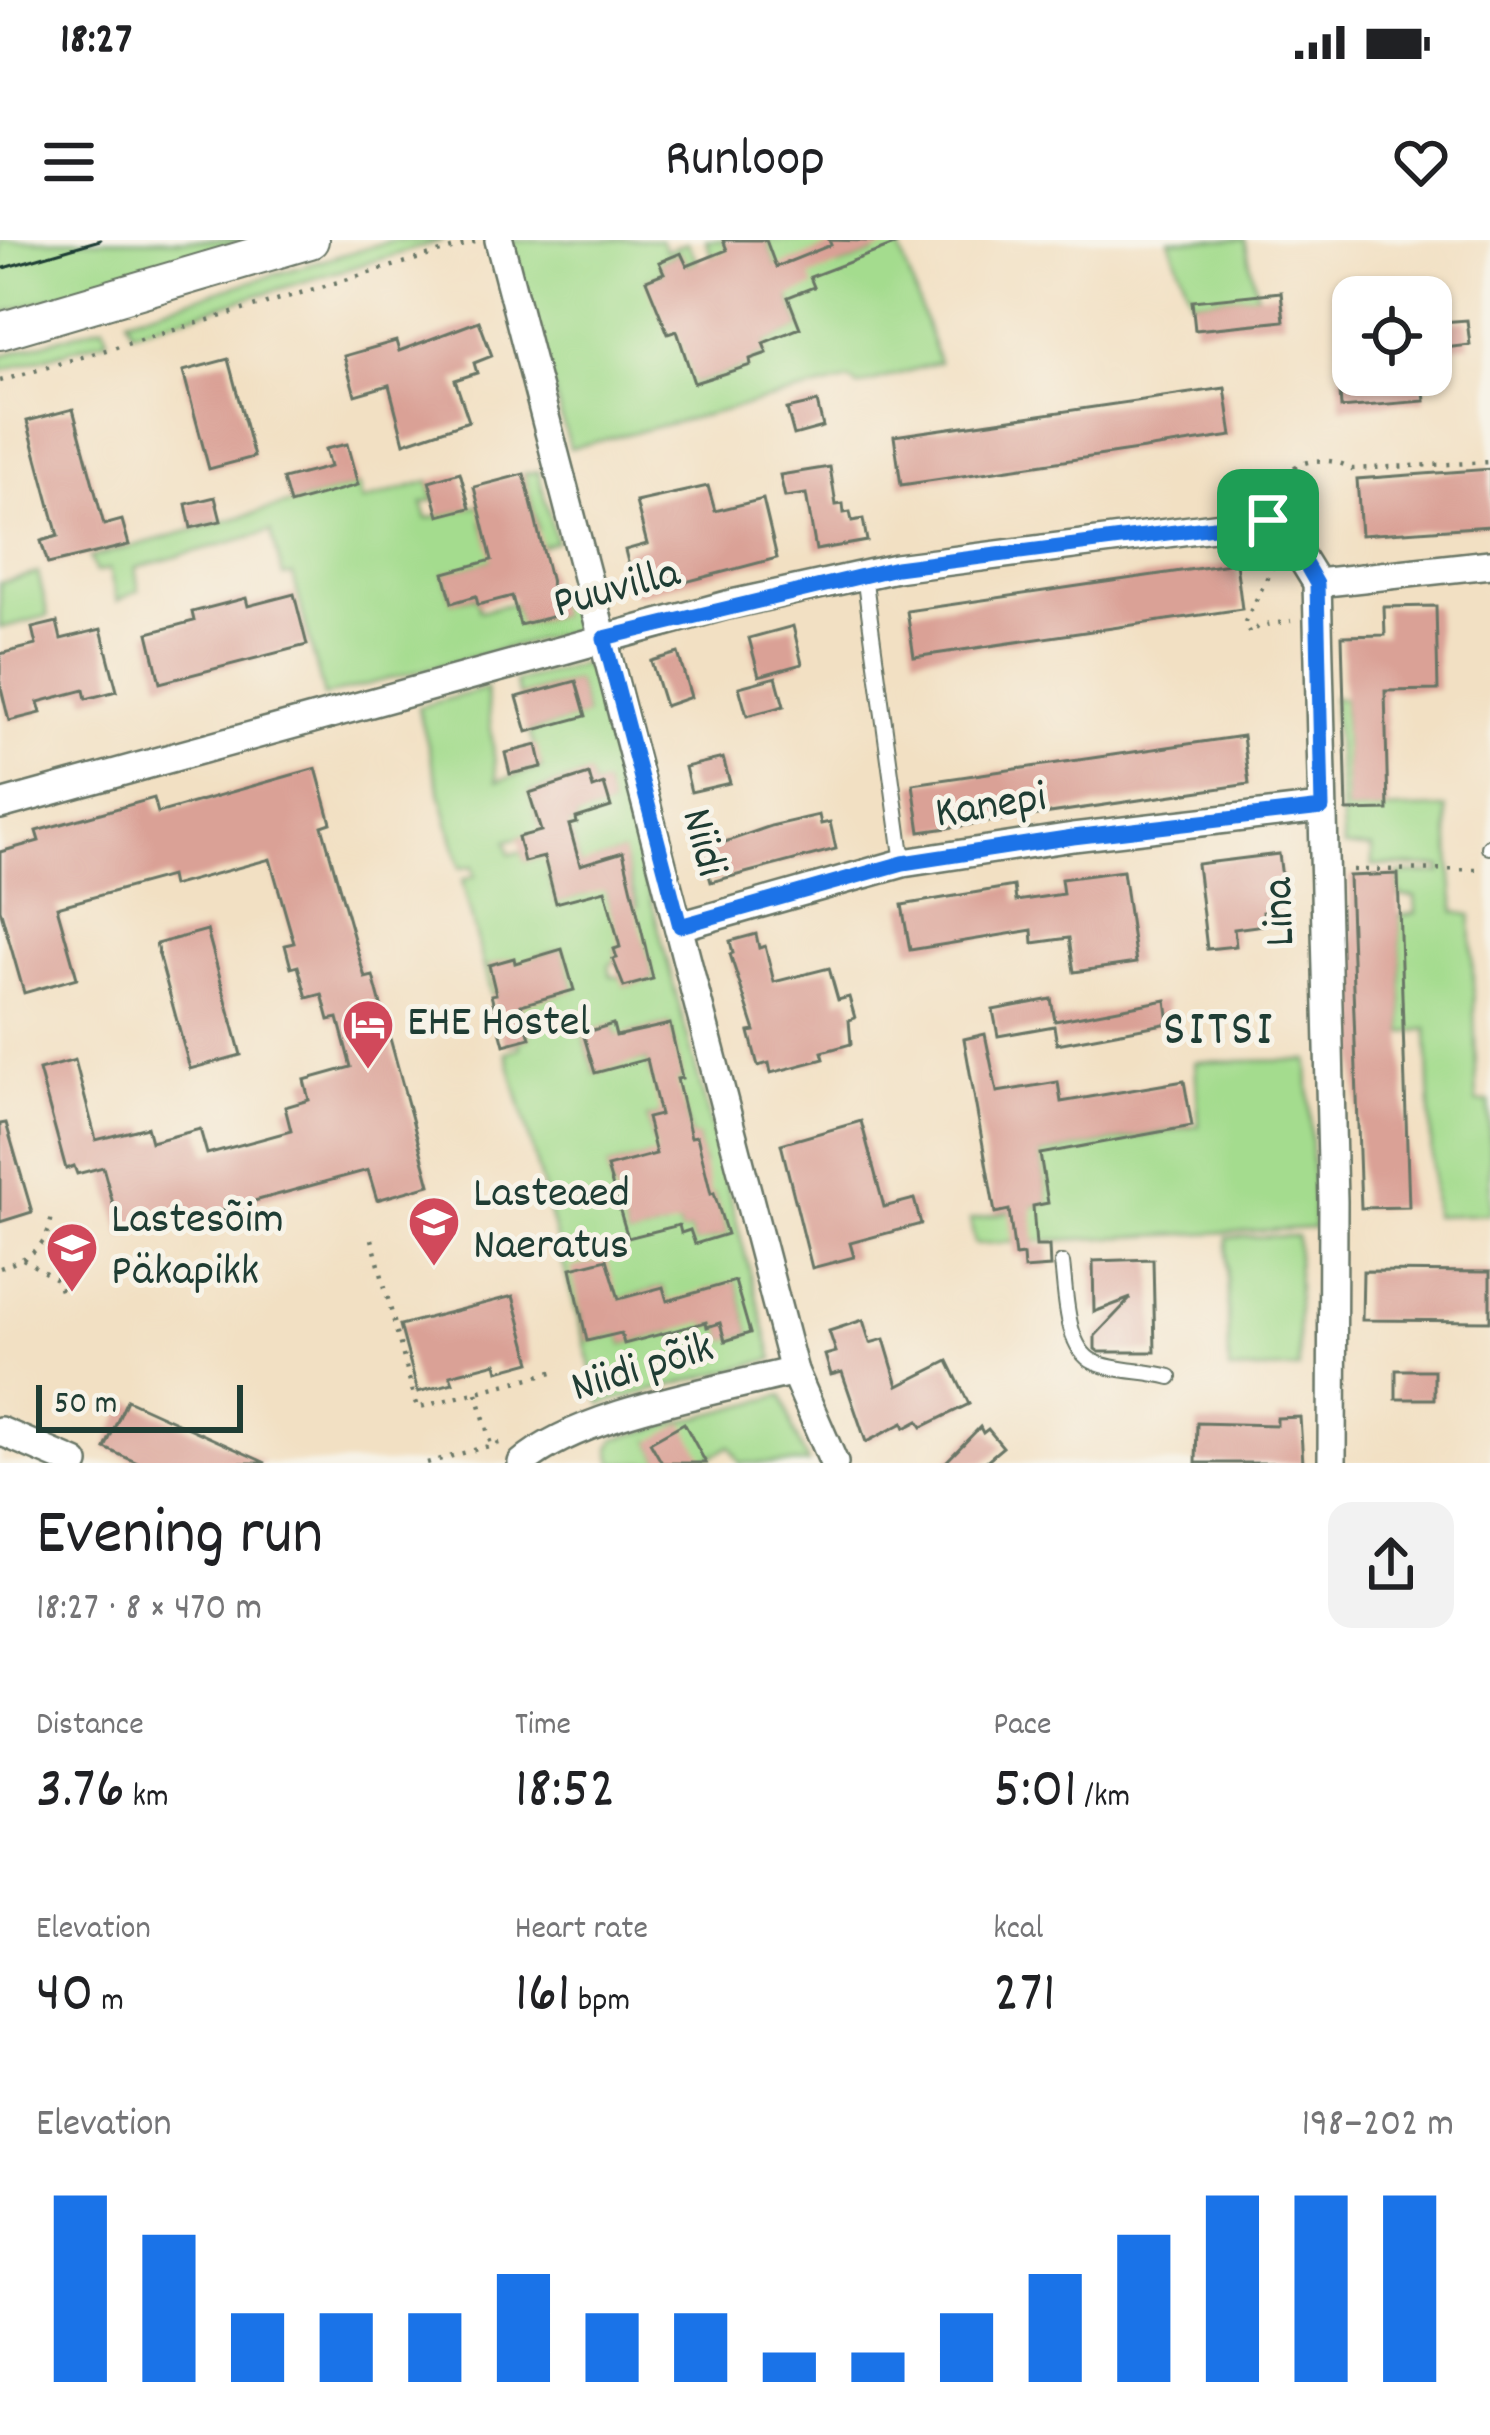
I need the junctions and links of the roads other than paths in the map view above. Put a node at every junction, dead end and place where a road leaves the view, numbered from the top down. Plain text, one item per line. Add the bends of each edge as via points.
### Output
1 (310, 240) edge
2 (499, 240) edge
3 (0, 332) edge
4 (1268, 520) joint
5 (1490, 564) edge
6 (864, 575) junction
7 (1317, 584) junction
8 (604, 638) junction
9 (0, 805) edge
10 (1322, 808) junction
11 (903, 863) junction
12 (680, 926) junction
13 (1062, 1263) dead end
14 (794, 1371) junction
15 (1170, 1377) dead end
16 (0, 1431) edge
17 (75, 1463) edge
18 (522, 1463) edge
19 (834, 1463) edge
20 (1332, 1463) edge

1 - 3 street
2 - 8 street, Niidi
4 - 6 street, Puuvilla
4 - 7 street, Lina
5 - 7 street
6 - 8 street, Puuvilla
6 - 11 lane
7 - 10 street, Lina
8 - 9 street, Puuvilla
8 - 12 street, Niidi
10 - 11 street, Kanepi
10 - 20 street, Lina
11 - 12 street, Kanepi
12 - 14 street, Niidi
13 - 15 lane via 1070,1318 1088,1359
14 - 18 street, Niidi põik via 617,1417
14 - 19 street, Niidi
16 - 17 street

